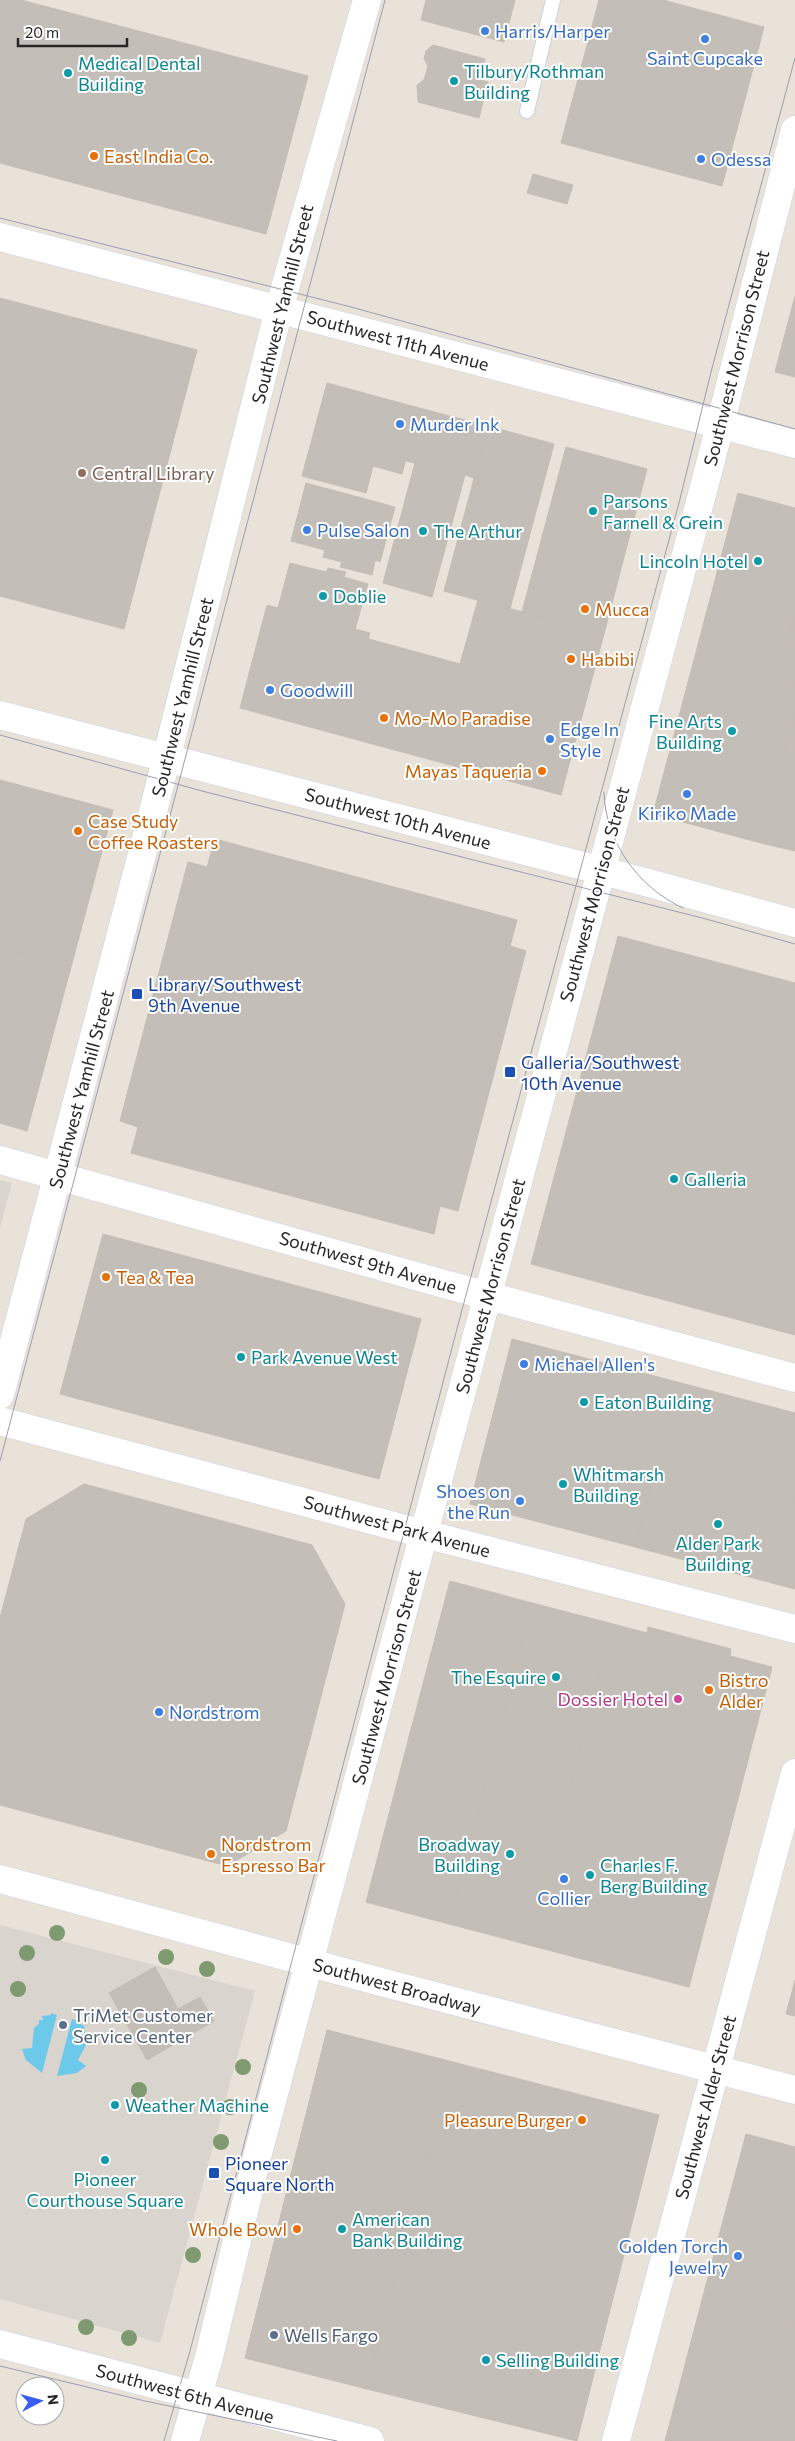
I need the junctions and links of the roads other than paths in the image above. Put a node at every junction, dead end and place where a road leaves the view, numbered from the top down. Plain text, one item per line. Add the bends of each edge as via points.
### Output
1 (367, 0) edge
2 (553, 0) edge
3 (527, 111) dead end
4 (795, 130) edge
5 (0, 237) edge
6 (280, 309) junction
7 (720, 423) junction
8 (795, 444) edge
9 (0, 715) edge
10 (167, 758) junction
11 (600, 871) junction
12 (795, 923) edge
13 (0, 1160) edge
14 (58, 1176) junction
15 (488, 1295) junction
16 (795, 1378) edge
17 (0, 1394) edge
18 (0, 1421) edge
19 (424, 1533) junction
20 (795, 1629) edge
21 (795, 1773) edge
22 (0, 1879) edge
23 (308, 1963) junction
24 (714, 2068) junction
25 (795, 2090) edge
26 (0, 2344) edge
27 (198, 2396) junction
28 (185, 2441) edge
29 (370, 2441) edge
30 (616, 2441) edge

1 - 6 street, Southwest Yamhill Street
2 - 3 lane
4 - 7 street, Southwest Morrison Street
5 - 6 street, Southwest 11th Avenue
6 - 7 street, Southwest 11th Avenue
6 - 10 street, Southwest Yamhill Street
7 - 8 street, Southwest 11th Avenue
7 - 11 street, Southwest Morrison Street
9 - 10 street, Southwest 10th Avenue
10 - 11 street, Southwest 10th Avenue
10 - 14 street, Southwest Yamhill Street
11 - 12 street, Southwest 10th Avenue
11 - 15 street, Southwest Morrison Street
13 - 14 street, Southwest 9th Avenue
14 - 15 street, Southwest 9th Avenue
14 - 17 street, Southwest Yamhill Street
15 - 16 street, Southwest 9th Avenue
15 - 19 street, Southwest Morrison Street
18 - 19 street, Southwest Park Avenue
19 - 20 street, Southwest Park Avenue
19 - 23 street, Southwest Morrison Street
21 - 24 street, Southwest Alder Street
22 - 23 street, Southwest Broadway
23 - 24 street, Southwest Broadway
23 - 27 street, Southwest Morrison Street
24 - 25 street, Southwest Broadway
24 - 30 street, Southwest Alder Street
26 - 27 street, Southwest 6th Avenue
27 - 28 street, Southwest Morrison Street
27 - 29 street, Southwest 6th Avenue

